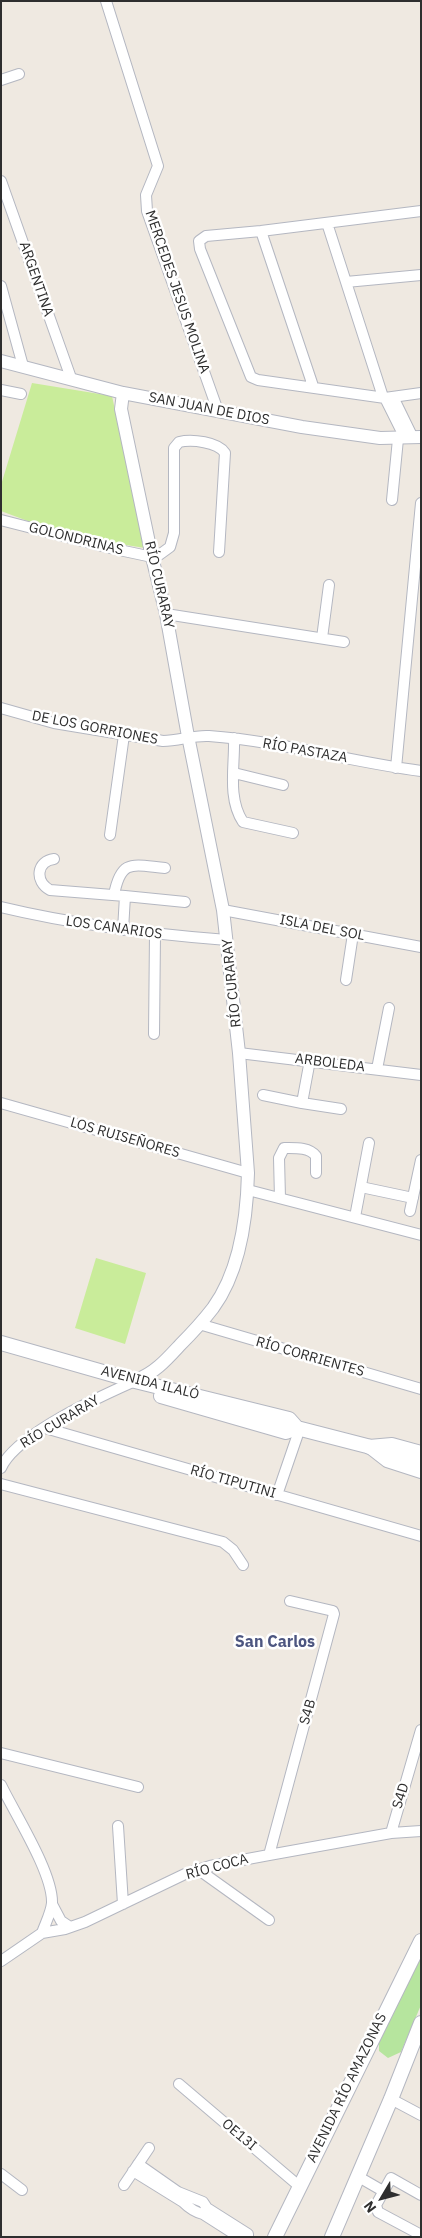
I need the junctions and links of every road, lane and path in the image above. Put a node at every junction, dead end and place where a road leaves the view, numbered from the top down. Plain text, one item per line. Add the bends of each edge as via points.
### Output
1 (106, 1) edge
2 (19, 74) dead end
3 (1, 80) edge
4 (1, 181) edge
5 (4, 198) edge
6 (421, 211) edge
7 (327, 223) junction
8 (261, 231) junction
9 (421, 275) edge
10 (346, 282) junction
11 (1, 286) edge
12 (1, 325) edge
13 (13, 327) junction
14 (1, 361) edge
15 (23, 366) junction
16 (71, 378) junction
17 (313, 386) junction
18 (1, 390) edge
19 (123, 392) junction
20 (421, 393) edge
21 (20, 394) dead end
22 (387, 397) junction
23 (218, 412) junction
24 (409, 438) edge
25 (392, 500) dead end
26 (421, 503) edge
27 (1, 520) edge
28 (219, 552) dead end
29 (152, 557) junction
30 (329, 585) dead end
31 (166, 614) junction
32 (322, 638) junction
33 (344, 642) dead end
34 (1, 708) edge
35 (124, 735) junction
36 (188, 738) junction
37 (234, 738) junction
38 (396, 768) junction
39 (421, 771) edge
40 (234, 773) junction
41 (283, 785) dead end
42 (293, 833) dead end
43 (110, 835) dead end
44 (54, 859) dead end
45 (165, 868) dead end
46 (114, 895) junction
47 (125, 896) junction
48 (185, 902) dead end
49 (1, 907) edge
50 (223, 910) junction
51 (123, 930) junction
52 (155, 934) junction
53 (353, 934) junction
54 (227, 940) junction
55 (421, 946) edge
56 (346, 980) dead end
57 (389, 1008) dead end
58 (154, 1034) dead end
59 (239, 1053) junction
60 (310, 1060) junction
61 (377, 1069) junction
62 (421, 1075) edge
63 (263, 1095) dead end
64 (1, 1103) edge
65 (302, 1103) junction
66 (341, 1109) dead end
67 (369, 1142) dead end
68 (421, 1160) edge
69 (316, 1172) dead end
70 (248, 1173) junction
71 (361, 1187) junction
72 (248, 1190) junction
73 (280, 1198) junction
74 (413, 1198) junction
75 (410, 1211) dead end
76 (355, 1217) junction
77 (421, 1235) edge
78 (200, 1324) junction
79 (1, 1343) edge
80 (1, 1350) edge
81 (130, 1383) junction
82 (421, 1389) edge
83 (45, 1428) junction
84 (298, 1428) junction
85 (367, 1446) junction
86 (421, 1452) edge
87 (421, 1463) edge
88 (1, 1468) edge
89 (421, 1472) edge
90 (1, 1484) edge
91 (278, 1495) junction
92 (420, 1532) edge
93 (242, 1565) dead end
94 (290, 1601) dead end
95 (421, 1730) edge
96 (1, 1753) edge
97 (1, 1785) edge
98 (138, 1787) dead end
99 (118, 1826) dead end
100 (421, 1831) edge
101 (391, 1833) junction
102 (268, 1854) junction
103 (198, 1870) junction
104 (52, 1904) junction
105 (123, 1904) junction
106 (269, 1920) dead end
107 (70, 1927) junction
108 (42, 1933) junction
109 (421, 1941) edge
110 (1, 1960) edge
111 (421, 2023) edge
112 (178, 2084) dead end
113 (391, 2099) junction
114 (421, 2115) edge
115 (149, 2148) dead end
116 (136, 2168) junction
117 (1, 2174) edge
118 (357, 2176) junction
119 (124, 2185) dead end
120 (299, 2186) junction
121 (22, 2190) dead end
122 (383, 2191) junction
123 (421, 2194) edge
124 (228, 2225) junction
125 (421, 2235) edge
126 (239, 2237) edge
127 (248, 2237) edge
128 (275, 2237) edge
129 (332, 2237) edge

1 - 23 street, MERCEDES JESUS MOLINA via 158,166 146,195 147,211
2 - 3 street
4 - 5 street, ARGENTINA
5 - 16 street, ARGENTINA
6 - 7 street
7 - 8 street
7 - 10 street
8 - 17 street
8 - 17 street via 206,236 199,241 200,249 252,377
9 - 10 street
10 - 22 street
11 - 13 street
12 - 13 street
13 - 15 street
14 - 15 street, SAN JUAN DE DIOS
15 - 16 street, SAN JUAN DE DIOS
16 - 19 street, SAN JUAN DE DIOS
17 - 22 street
18 - 21 street
19 - 23 street, SAN JUAN DE DIOS
19 - 29 street, RÍO CURARAY via 121,409
20 - 22 street
22 - 24 street
23 - 24 street, SAN JUAN DE DIOS via 380,438
24 - 25 street
26 - 38 street
27 - 29 street, GOLONDRINAS
28 - 29 street via 226,453 216,445 182,441 176,444 173,456 176,515 173,542 165,552
29 - 31 street, RÍO CURARAY
30 - 32 street
31 - 32 street
31 - 36 street, RÍO CURARAY
32 - 33 street
34 - 35 street, DE LOS GORRIONES via 54,723
35 - 36 street, DE LOS GORRIONES via 163,741
35 - 43 street
36 - 37 street, RÍO PASTAZA via 197,735
36 - 50 street, RÍO CURARAY
37 - 38 street, RÍO PASTAZA
37 - 40 street
38 - 39 street, RÍO PASTAZA
40 - 41 street
40 - 42 street via 234,802 243,822
44 - 46 street via 44,864 40,874 43,886 50,890
45 - 46 street via 125,868 120,872
46 - 47 street
47 - 48 street
47 - 51 street
49 - 51 street, LOS CANARIOS
50 - 53 street, ISLA DEL SOL
50 - 54 street, RÍO CURARAY
51 - 52 street, LOS CANARIOS
52 - 54 street, LOS CANARIOS
52 - 58 street
53 - 55 street, ISLA DEL SOL
53 - 56 street
54 - 59 street, RÍO CURARAY
57 - 61 street
59 - 60 street, ARBOLEDA
59 - 70 street, RÍO CURARAY
60 - 61 street, ARBOLEDA
60 - 65 street
61 - 62 street, ARBOLEDA
63 - 65 street
64 - 70 street, LOS RUISEÑORES
65 - 66 street
67 - 71 street
68 - 74 street
69 - 73 street via 313,1152 284,1148 279,1158
70 - 72 street, RÍO CURARAY
71 - 74 street
71 - 76 street
72 - 73 street
72 - 78 street, RÍO CURARAY via 240,1241 229,1280
73 - 76 street
74 - 75 street
76 - 77 street
78 - 81 street, RÍO CURARAY via 160,1366
78 - 82 street, RÍO CORRIENTES
79 - 81 main road, AVENIDA ILALÓ
80 - 81 main road, AVENIDA ILALÓ
81 - 83 street, RÍO CURARAY
81 - 84 main road, AVENIDA ILALÓ via 288,1419
83 - 88 street, RÍO CURARAY via 16,1448
83 - 91 street, RÍO TIPUTINI
84 - 85 main road, AVENIDA ILALÓ
84 - 91 street
85 - 86 street via 392,1444
85 - 87 main road, AVENIDA ILALÓ
85 - 89 street via 386,1461
90 - 93 street via 223,1542 233,1550
91 - 92 street, RÍO TIPUTINI
94 - 102 street, S4B via 333,1611 334,1614
95 - 101 street, S4D
96 - 98 street
97 - 104 street via 36,1854 48,1883
99 - 105 street
100 - 101 street, RÍO COCA
101 - 102 street, RÍO COCA
102 - 103 street, RÍO COCA
103 - 105 street, RÍO COCA
103 - 106 street
104 - 107 street via 61,1920
104 - 108 street
105 - 107 street, RÍO COCA
107 - 108 street, RÍO COCA
108 - 110 street, RÍO COCA
109 - 120 main road, AVENIDA RÍO AMAZONAS
111 - 113 main road
112 - 120 street, OE13I
113 - 114 street
113 - 118 main road
115 - 116 street
116 - 119 street
116 - 124 street via 185,2199 188,2208 205,2211
117 - 121 street
118 - 122 street
118 - 129 main road
120 - 128 main road, AVENIDA RÍO AMAZONAS
122 - 123 street via 392,2178
122 - 125 street via 376,2205 377,2211
124 - 126 street
124 - 127 street via 248,2234

